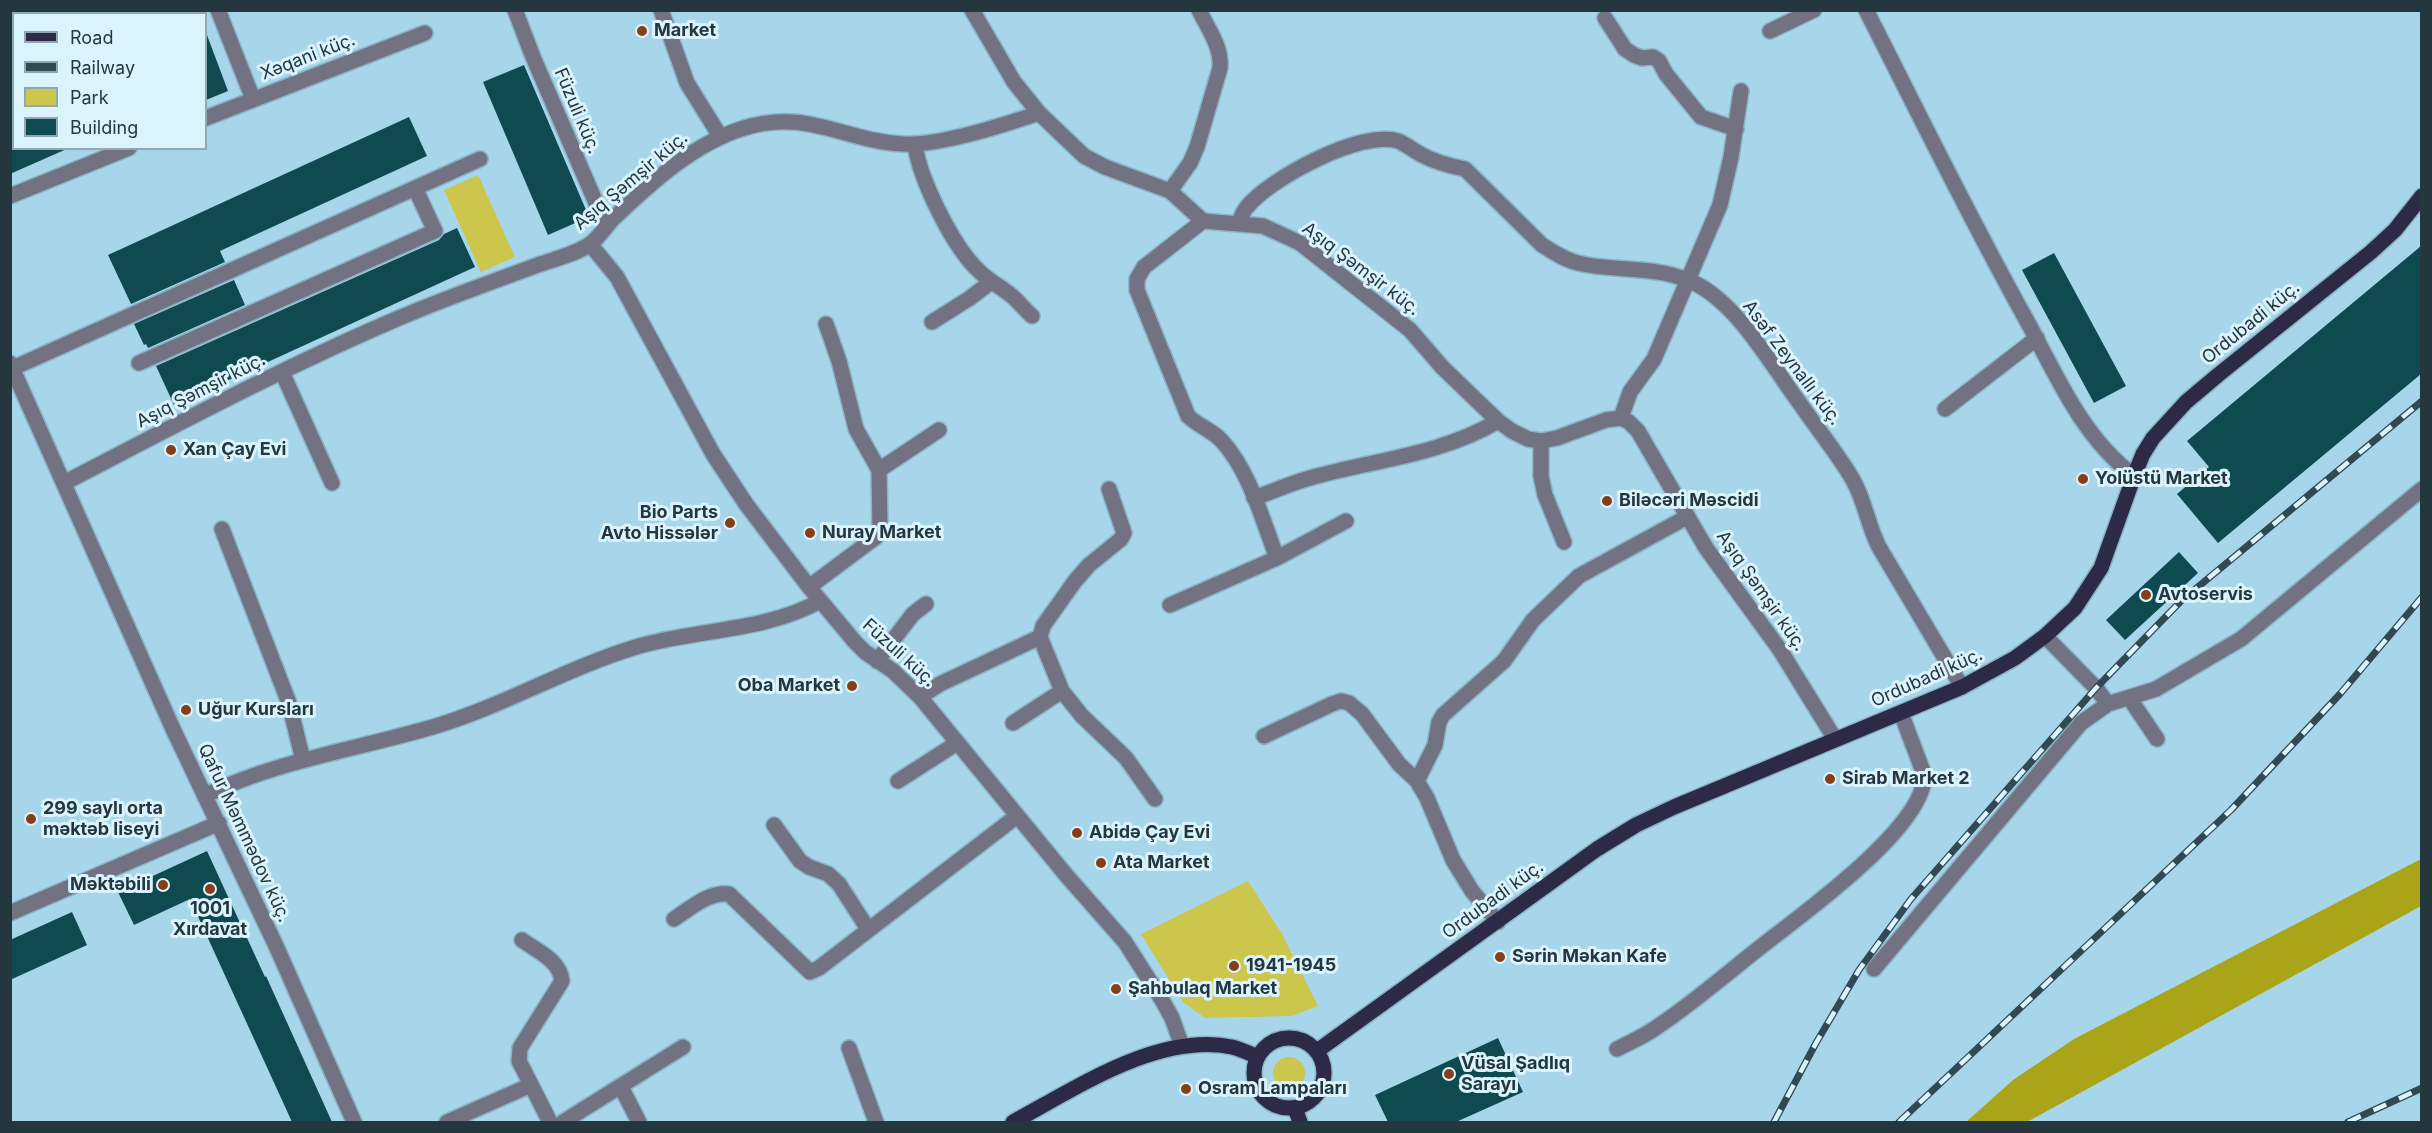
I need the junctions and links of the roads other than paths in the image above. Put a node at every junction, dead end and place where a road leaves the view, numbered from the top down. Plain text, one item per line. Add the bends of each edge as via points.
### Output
1 (218, 10) edge
2 (515, 10) edge
3 (661, 10) edge
4 (972, 10) edge
5 (1199, 10) edge
6 (1814, 10) edge
7 (1866, 10) edge
8 (1605, 18) dead end
9 (1770, 32) dead end
10 (425, 33) dead end
11 (1741, 92) dead end
12 (253, 99) junction
13 (1039, 113) junction
14 (207, 118) edge
15 (1736, 129) junction
16 (720, 136) junction
17 (915, 145) junction
18 (124, 150) edge
19 (480, 159) dead end
20 (415, 188) junction
21 (1170, 190) junction
22 (10, 196) edge
23 (2421, 196) edge
24 (1203, 220) junction
25 (1239, 223) junction
26 (606, 226) junction
27 (590, 244) junction
28 (1689, 281) junction
29 (991, 282) junction
30 (1032, 316) dead end
31 (932, 322) dead end
32 (826, 324) dead end
33 (2037, 338) junction
34 (139, 363) dead end
35 (12, 366) edge
36 (282, 372) junction
37 (1945, 409) dead end
38 (1621, 418) junction
39 (1498, 421) junction
40 (939, 430) dead end
41 (1541, 441) junction
42 (879, 470) junction
43 (2134, 476) junction
44 (64, 483) junction
45 (332, 483) dead end
46 (1109, 489) dead end
47 (2421, 489) edge
48 (1254, 498) junction
49 (1687, 516) junction
50 (1346, 521) dead end
51 (222, 529) dead end
52 (1564, 542) dead end
53 (1277, 558) junction
54 (809, 587) junction
55 (820, 601) junction
56 (926, 604) dead end
57 (1170, 605) dead end
58 (2045, 636) junction
59 (1040, 637) junction
60 (877, 661) junction
61 (1962, 687) junction
62 (1062, 691) junction
63 (920, 697) junction
64 (2130, 699) junction
65 (2108, 704) junction
66 (1901, 713) junction
67 (1013, 723) dead end
68 (1264, 736) dead end
69 (1835, 739) junction
70 (2157, 739) dead end
71 (957, 743) junction
72 (303, 760) junction
73 (898, 781) dead end
74 (1417, 781) junction
75 (206, 795) junction
76 (1155, 799) dead end
77 (1017, 816) junction
78 (219, 823) junction
79 (774, 825) dead end
80 (10, 913) edge
81 (674, 919) dead end
82 (1498, 921) junction
83 (868, 929) junction
84 (522, 940) dead end
85 (1874, 969) dead end
86 (1182, 1046) junction
87 (683, 1047) dead end
88 (849, 1048) dead end
89 (1617, 1049) dead end
90 (1317, 1051) junction
91 (1258, 1057) junction
92 (531, 1085) junction
93 (621, 1087) junction
94 (1297, 1115) edge
95 (354, 1122) edge
96 (447, 1122) edge
97 (550, 1122) edge
98 (563, 1122) edge
99 (639, 1122) edge
100 (876, 1122) edge
101 (1013, 1122) edge

1 - 12 street
2 - 26 street, Füzuli küç.
3 - 16 street via 687,82
4 - 13 street via 1014,82
5 - 21 street via 1218,47 1220,68 1197,147
6 - 9 street
7 - 33 street via 1971,219
8 - 15 street via 1625,49 1659,61 1701,117
10 - 12 street, Xəqani küç.
11 - 15 street
12 - 14 street, Xəqani küç.
13 - 17 street, Aşıq Şəmşir küç.
13 - 21 street via 1084,156
15 - 28 street via 1720,205
16 - 17 street, Aşıq Şəmşir küç. via 765,122 786,120 878,142
16 - 26 street, Aşıq Şəmşir küç. via 679,163
17 - 29 street via 923,176 955,241
18 - 22 street
19 - 20 street
20 - 34 street via 435,231
20 - 35 street
21 - 24 street
23 - 43 main road, Ordubadi küç. via 2372,252 2186,402 2153,438
24 - 25 street, Aşıq Şəmşir küç.
24 - 48 street via 1144,267 1137,279 1137,290 1188,416 1220,438 1240,464
25 - 28 street, Asəf Zeynallı küç. via 1253,200 1310,161 1358,144 1397,141 1471,173 1505,210 1556,254 1578,263 1650,270
25 - 39 street, Aşıq Şəmşir küç. via 1263,226 1300,243 1410,330
26 - 27 street, Aşıq Şəmşir küç.
27 - 36 street, Aşıq Şəmşir küç. via 399,318
27 - 54 street, Füzuli küç. via 617,277 731,484
28 - 38 street via 1654,360 1630,392
28 - 61 street, Asəf Zeynallı küç. via 1713,294 1746,329 1846,469 1861,497 1879,548
29 - 30 street
29 - 31 street
32 - 42 street via 840,361 856,429
33 - 37 street
33 - 43 street via 2085,426 2113,460
35 - 44 street, Qafur Məmmədov küç.
36 - 44 street, Aşıq Şəmşir küç.
36 - 45 street
38 - 41 street
38 - 49 street, Aşıq Şəmşir küç. via 1638,431
39 - 41 street, Aşıq Şəmşir küç. via 1528,439
39 - 48 street via 1453,442 1308,478
40 - 42 street
41 - 52 street via 1545,495
42 - 54 street via 880,530 876,537
43 - 58 main road, Ordubadi küç. via 2101,568 2075,608
44 - 75 street, Qafur Məmmədov küç.
46 - 59 street via 1124,533 1075,581 1043,626
47 - 64 street via 2241,639 2156,689
48 - 53 street
49 - 69 street, Aşıq Şəmşir küç. via 1780,650
49 - 74 street via 1597,564 1548,606 1504,661 1443,715 1435,745
50 - 53 street
51 - 72 street via 289,703
53 - 57 street
54 - 55 street, Füzuli küç.
55 - 60 street, Füzuli küç.
55 - 72 street via 779,619 636,647 438,726
56 - 60 street via 913,614
58 - 61 main road, Ordubadi küç. via 2007,663
58 - 65 street
59 - 62 street
59 - 63 street
60 - 63 street, Füzuli küç.
61 - 66 main road, Ordubadi küç.
62 - 67 street
62 - 76 street via 1126,758
63 - 71 street, Füzuli küç.
64 - 65 street
64 - 70 street
65 - 85 street via 2081,723
66 - 69 main road, Ordubadi küç.
66 - 89 street via 1925,782 1916,805 1891,836 1864,864 1694,999 1656,1028
68 - 74 street via 1332,704 1349,703
69 - 82 main road, Ordubadi küç. via 1636,825
71 - 73 street
71 - 77 street, Füzuli küç.
72 - 75 street via 266,770
74 - 82 street via 1453,860 1472,891
75 - 78 street, Qafur Məmmədov küç.
77 - 83 street
77 - 86 street, Füzuli küç. via 1125,942 1162,1000
78 - 80 street
78 - 95 street, Qafur Məmmədov küç.
79 - 83 street via 800,861 828,874 839,885
81 - 83 street via 704,899 729,894 810,972
82 - 90 main road, Ordubadi küç.
84 - 92 street via 554,963 562,981 520,1048 519,1061
86 - 91 main road via 1232,1047
86 - 101 main road via 1115,1069
87 - 93 street
88 - 100 street
90 - 91 main road via 1297,1038 1285,1038 1264,1048
90 - 94 main road via 1325,1073 1322,1086
91 - 94 main road via 1254,1069 1260,1094
92 - 96 street
92 - 97 street
93 - 98 street
93 - 99 street

